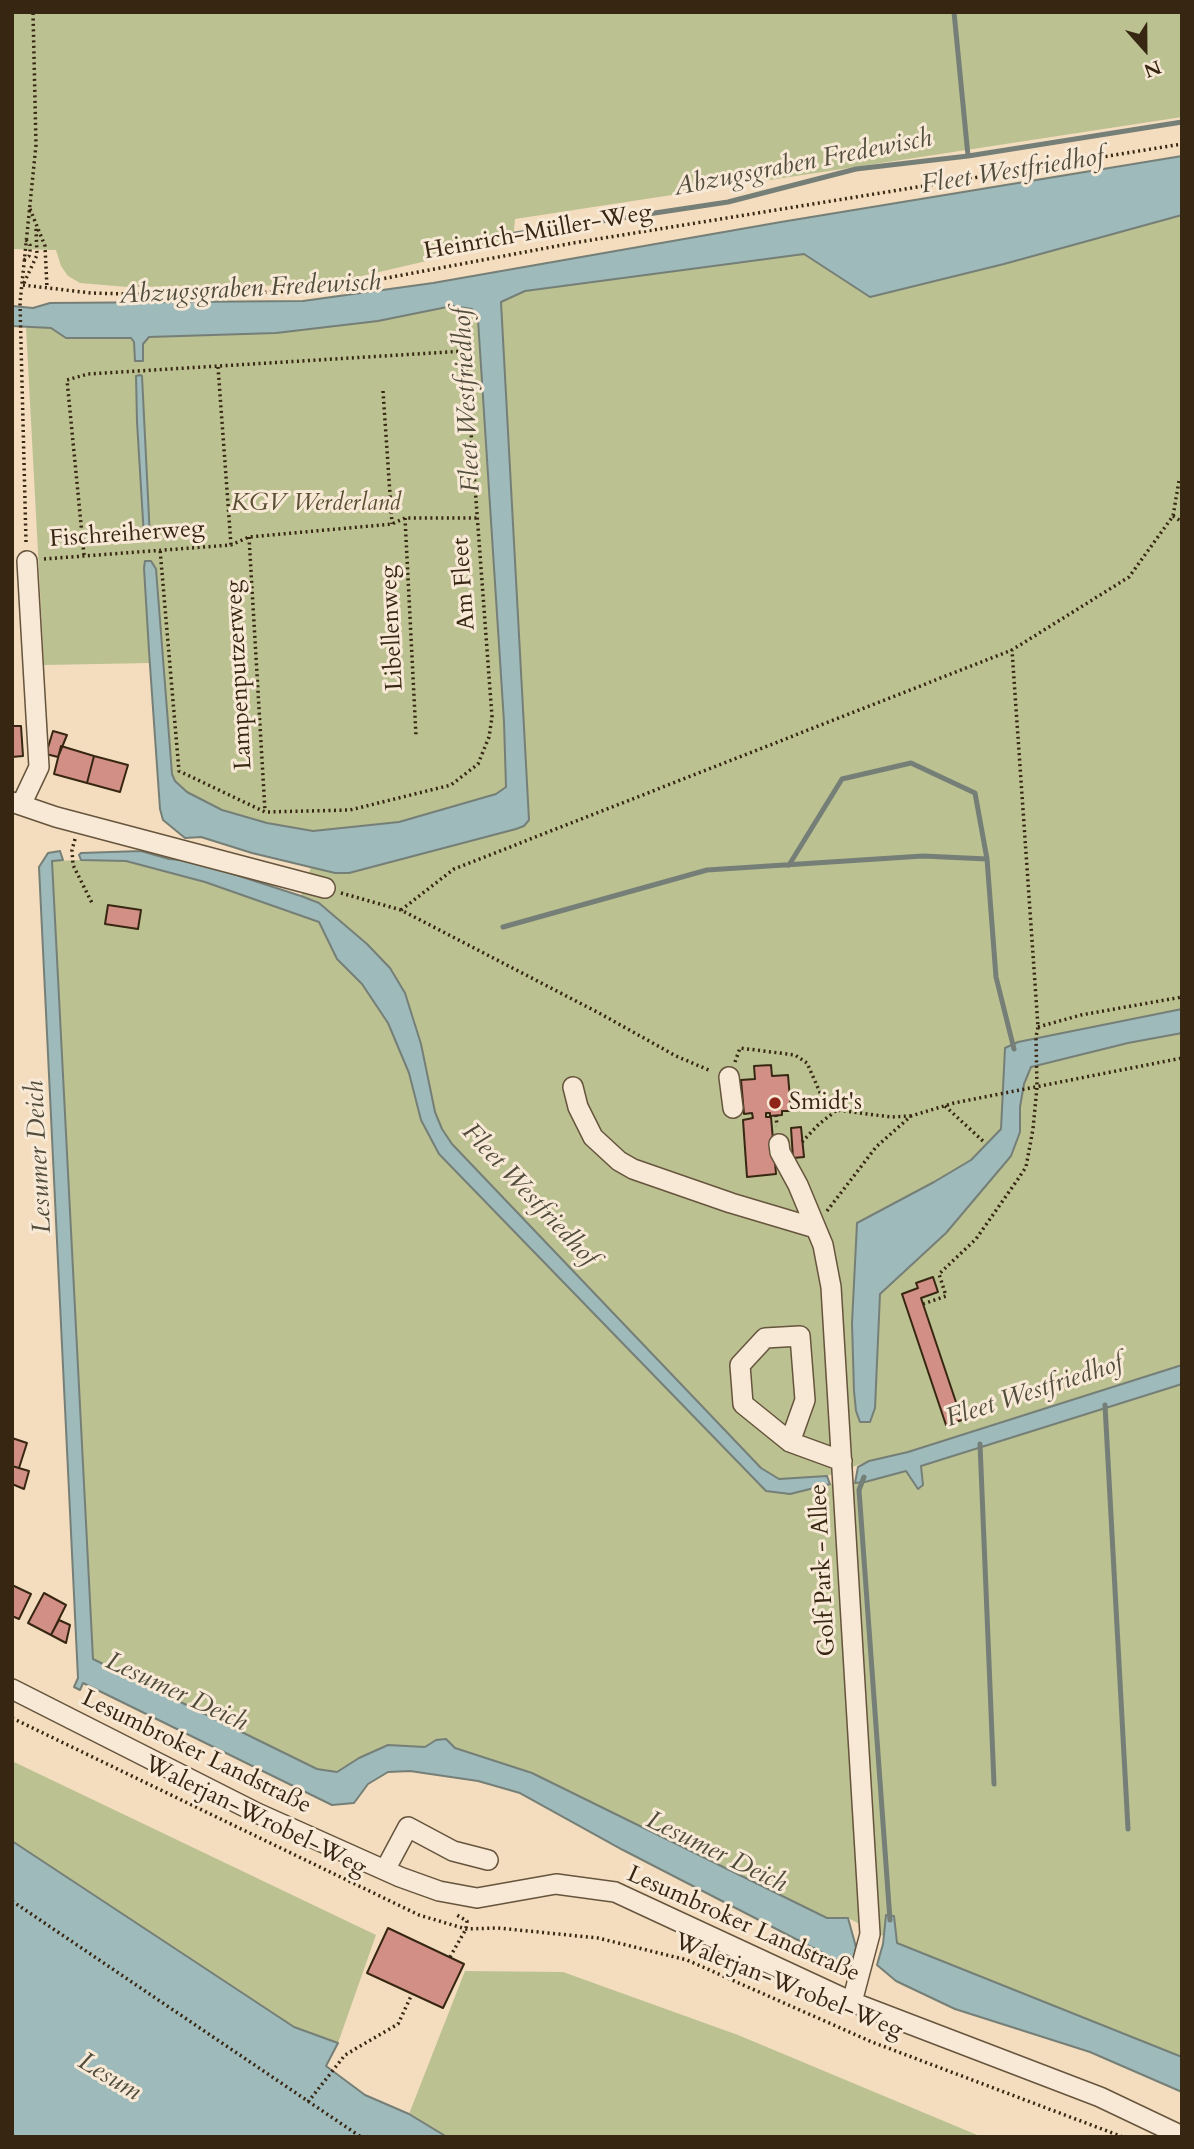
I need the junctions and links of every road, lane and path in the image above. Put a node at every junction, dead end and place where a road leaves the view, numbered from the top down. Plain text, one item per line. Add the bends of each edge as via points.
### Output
1 (33, 12) edge
2 (1182, 144) edge
3 (29, 208) junction
4 (36, 224) junction
5 (23, 285) junction
6 (47, 288) junction
7 (218, 367) junction
8 (383, 391) dead end
9 (1182, 480) edge
10 (1173, 516) junction
11 (405, 518) junction
12 (478, 518) junction
13 (1182, 522) edge
14 (392, 524) junction
15 (249, 537) junction
16 (231, 545) junction
17 (160, 549) junction
18 (84, 555) junction
19 (27, 561) junction
20 (1012, 650) junction
21 (416, 736) dead end
22 (17, 803) edge
23 (265, 812) junction
24 (78, 823) junction
25 (325, 888) joint
26 (92, 903) dead end
27 (401, 910) junction
28 (1182, 997) edge
29 (1038, 1027) junction
30 (1182, 1058) edge
31 (729, 1077) junction
32 (573, 1087) dead end
33 (1037, 1087) junction
34 (945, 1106) junction
35 (733, 1108) dead end
36 (836, 1110) junction
37 (911, 1116) junction
38 (802, 1142) dead end
39 (984, 1142) dead end
40 (779, 1143) dead end
41 (815, 1228) junction
42 (923, 1304) dead end
43 (790, 1442) junction
44 (842, 1461) junction
45 (12, 1689) edge
46 (12, 1718) edge
47 (488, 1860) dead end
48 (385, 1870) junction
49 (12, 1901) edge
50 (446, 1909) dead end
51 (466, 1929) junction
52 (450, 1957) dead end
53 (412, 1994) dead end
54 (852, 2002) junction
55 (308, 2102) junction
56 (1182, 2136) edge
57 (361, 2137) edge
58 (1123, 2137) edge

1 - 3 path via 36,145
2 - 6 path, Heinrich-Müller-Weg via 586,241 328,289 197,296
3 - 4 path
3 - 5 path
4 - 5 path via 37,255
4 - 6 path via 46,246
5 - 6 path, Heinrich-Müller-Weg
5 - 19 path
7 - 12 path, Am Fleet via 465,351
7 - 16 path
7 - 18 path, Am Fleet via 88,374 67,380
8 - 14 path
9 - 10 path
10 - 13 path
10 - 20 path via 1129,577
11 - 12 path, Fischreiherweg
11 - 14 path, Fischreiherweg
11 - 21 path, Libellenweg
12 - 23 path, Am Fleet via 492,717 478,764 451,785 351,810
14 - 15 path, Fischreiherweg
15 - 16 path, Fischreiherweg
15 - 23 path, Lampenputzerweg
16 - 17 path, Fischreiherweg
17 - 18 path, Fischreiherweg
17 - 23 path, Am Fleet via 179,771
18 - 19 path, Fischreiherweg
19 - 22 street via 39,767
20 - 27 path via 454,869
20 - 29 path
22 - 24 street
24 - 25 street
24 - 26 path via 73,865
25 - 27 path
27 - 31 path via 677,1056
28 - 29 path
29 - 33 path
30 - 33 path
31 - 35 street
31 - 36 path via 740,1048 795,1055 807,1063 822,1097
32 - 41 street via 593,1137 619,1161 731,1203
33 - 34 path
33 - 42 path via 1026,1167 976,1239 939,1274 946,1296
34 - 37 path
34 - 39 path
36 - 37 path
36 - 38 path
37 - 41 path via 876,1147
40 - 41 street, Golf Park - Allee
41 - 44 street, Golf Park - Allee via 831,1287
43 - 43 street via 743,1404 740,1366 765,1338 800,1336 805,1400
43 - 44 street
44 - 54 street, Golf Park - Allee via 870,1934
45 - 48 street, Lesumbroker Landstraße via 257,1813
46 - 51 path, Walerjan-Wrobel-Weg via 378,1896
47 - 48 street via 453,1851 408,1827
48 - 54 street, Lesumbroker Landstraße via 439,1891 477,1898 556,1884 615,1892
49 - 55 path
50 - 51 path via 467,1921
51 - 52 path
51 - 58 path, Walerjan-Wrobel-Weg via 598,1938 687,1960 872,2042
53 - 55 path via 398,2024 345,2055
54 - 56 street, Lesumbroker Landstraße via 1100,2097
55 - 57 path

